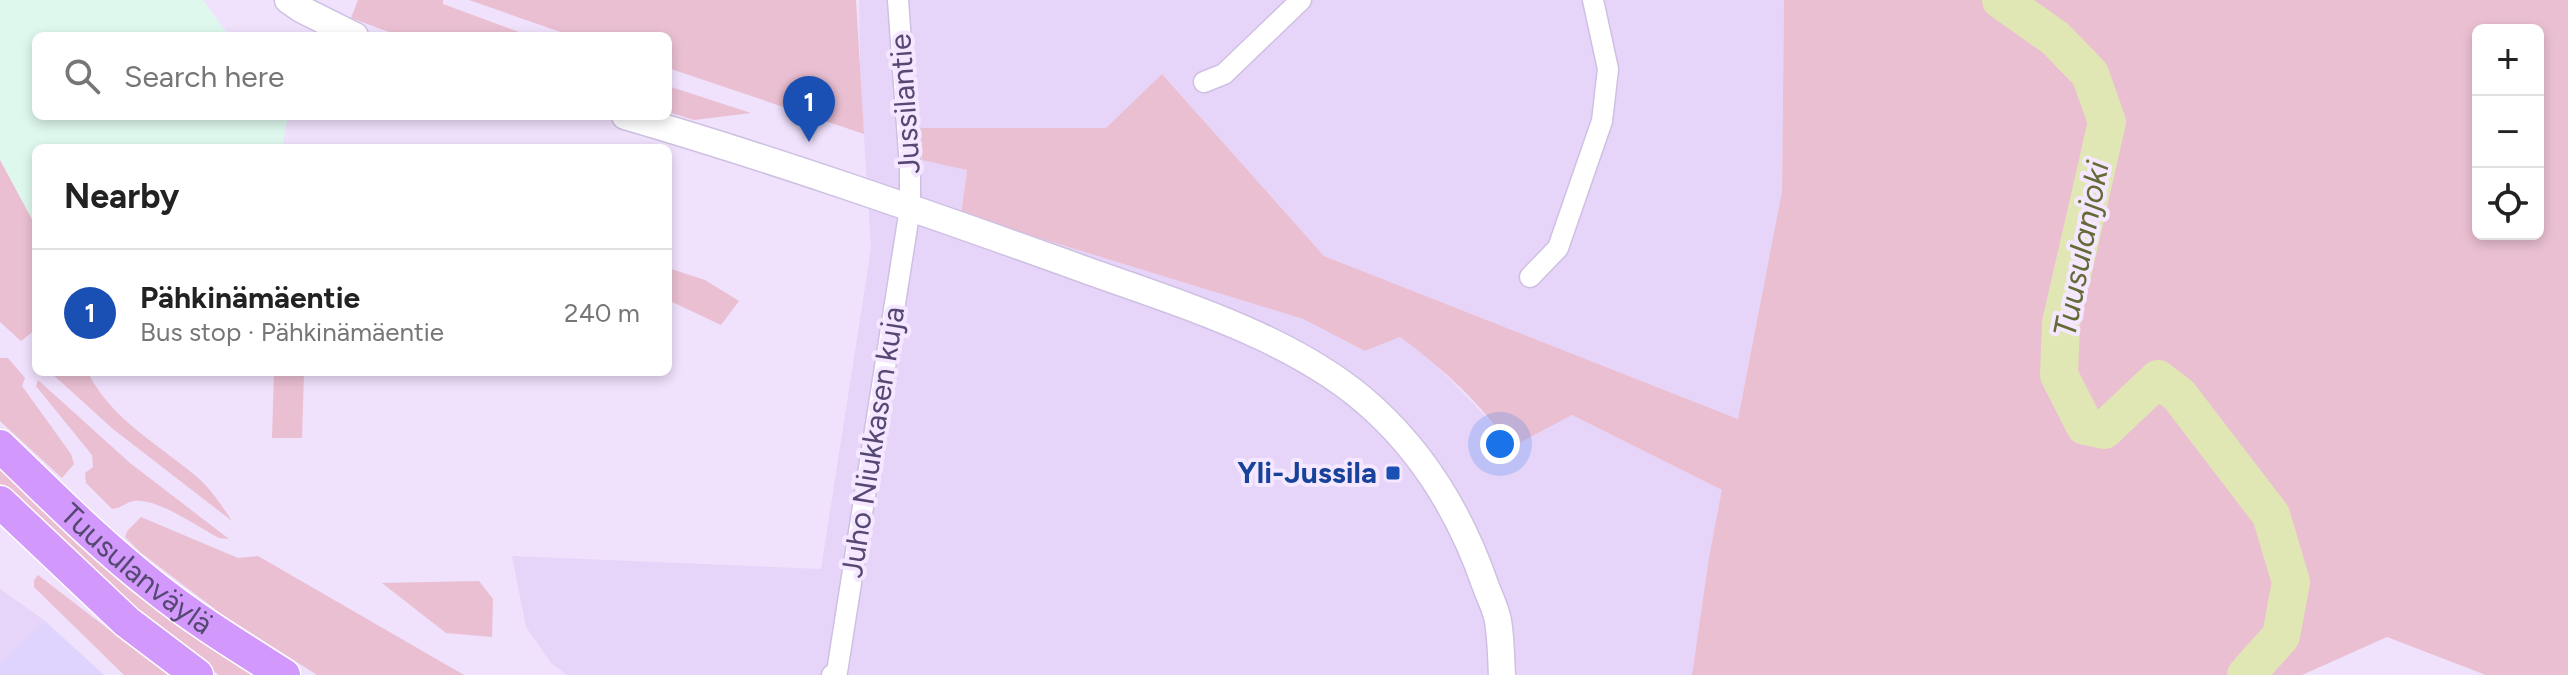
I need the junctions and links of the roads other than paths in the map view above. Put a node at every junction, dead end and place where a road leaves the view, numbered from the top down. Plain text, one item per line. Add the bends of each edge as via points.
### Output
1 (288, 0) edge
2 (898, 0) edge
3 (1301, 0) edge
4 (1593, 0) edge
5 (347, 32) edge
6 (1204, 82) dead end
7 (639, 120) edge
8 (910, 208) junction
9 (1530, 277) dead end
10 (0, 446) edge
11 (0, 502) edge
12 (197, 675) edge
13 (284, 675) edge
14 (832, 675) edge
15 (1502, 675) edge

1 - 5 street
2 - 8 street, Jussilantie
3 - 6 street via 1224,74
4 - 9 street via 1608,69 1602,121 1558,248
7 - 8 street
8 - 14 street, Juho Niukkasen kuja via 837,672
8 - 15 street via 1185,307 1297,354 1374,409 1439,486 1473,550 1498,620
10 - 13 main road, Tuusulanväylä via 154,587
11 - 12 main road, Tuusulanväylä via 127,622

